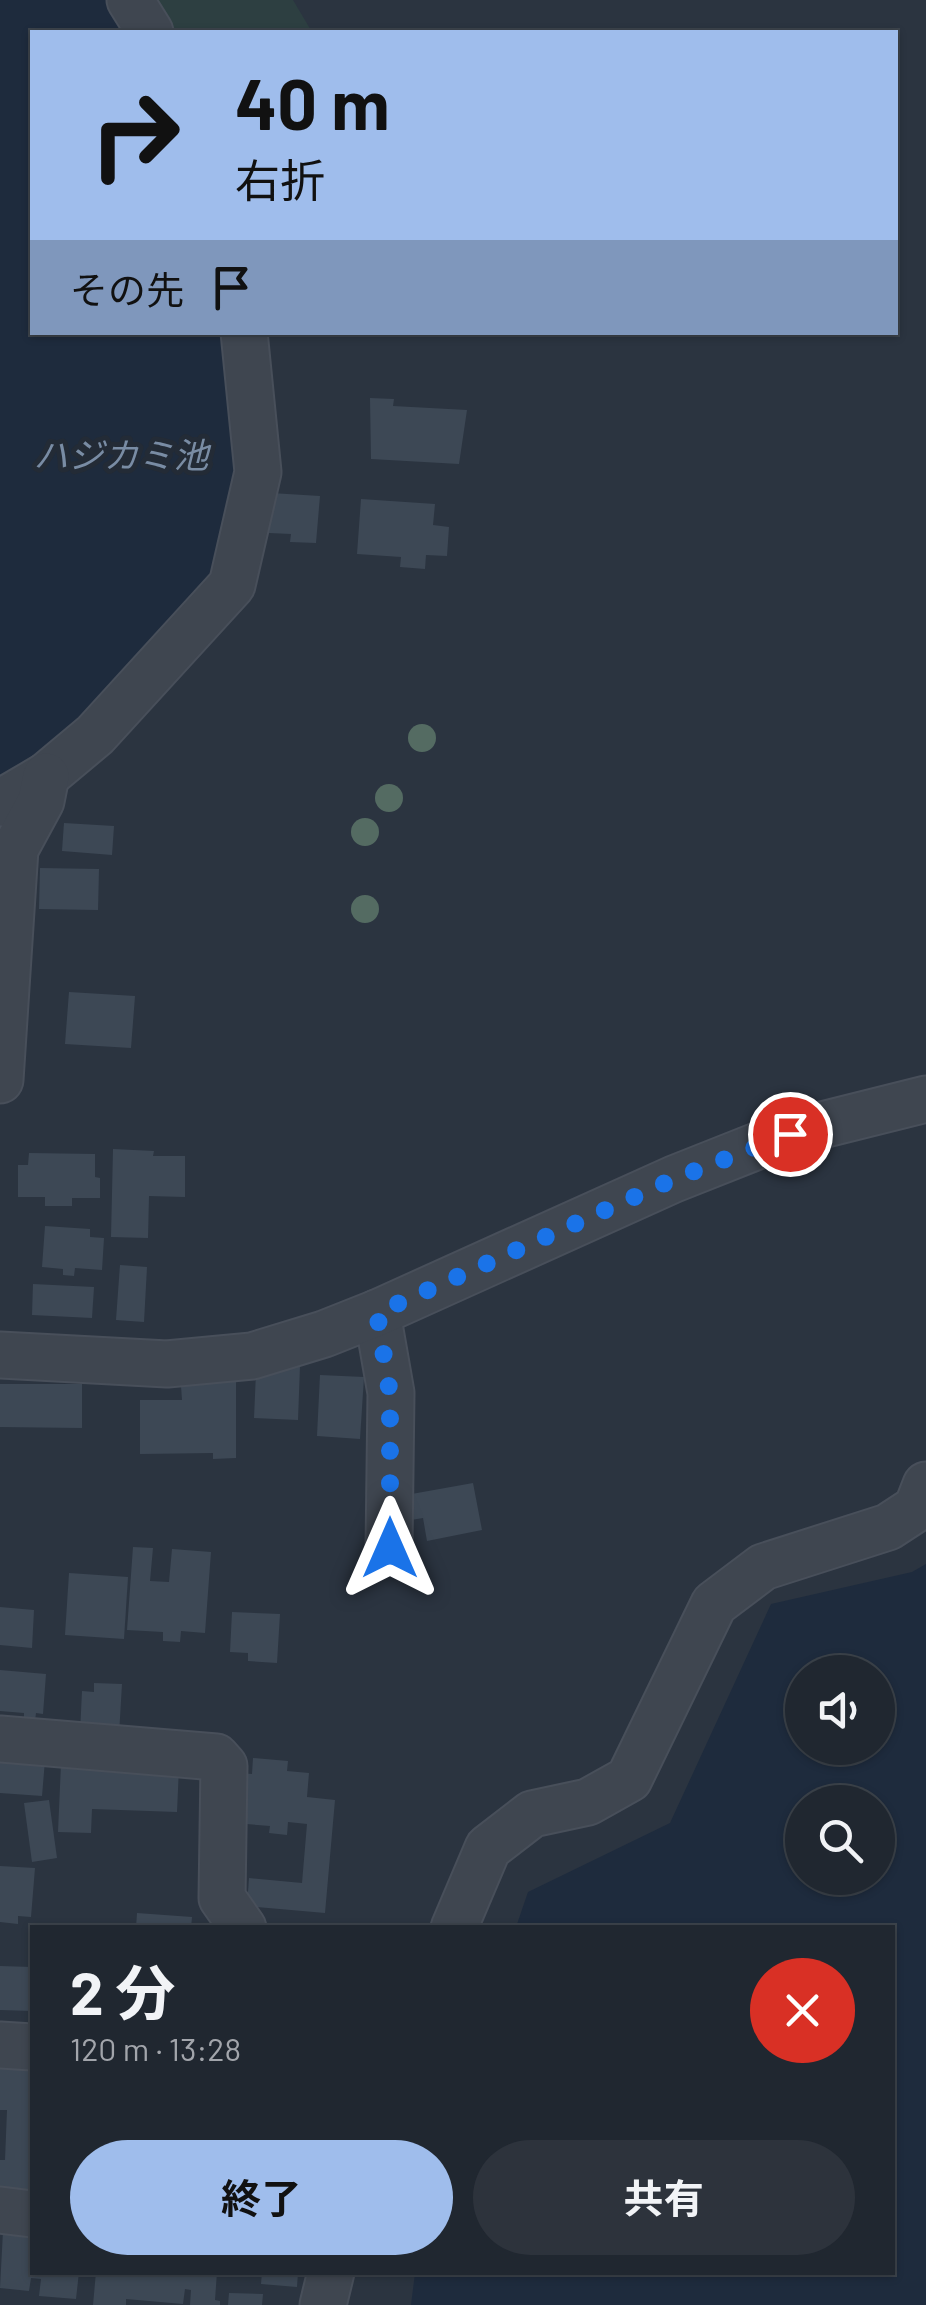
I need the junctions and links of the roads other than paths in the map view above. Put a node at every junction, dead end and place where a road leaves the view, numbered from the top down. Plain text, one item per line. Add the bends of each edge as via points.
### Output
1 (130, 0) edge
2 (149, 30) edge
3 (244, 335) edge
4 (46, 776) junction
5 (0, 804) edge
6 (7, 842) edge
7 (0, 1080) edge
8 (926, 1100) edge
9 (377, 1313) junction
10 (0, 1355) edge
11 (926, 1485) edge
12 (390, 1548) dead end
13 (0, 1739) edge
14 (241, 1925) edge
15 (455, 1925) edge
16 (0, 2045) edge
17 (30, 2047) edge
18 (0, 2210) edge
19 (30, 2214) edge
20 (330, 2275) edge
21 (323, 2305) edge

1 - 2 street
3 - 4 street via 258,472 232,586 96,735
4 - 5 street
4 - 6 street via 42,802
6 - 7 street
8 - 9 street via 790,1134 674,1179
9 - 10 street via 252,1356 168,1364
9 - 12 street via 390,1394
11 - 15 street via 917,1508 888,1527 764,1567 714,1604 629,1778 588,1802 532,1814 488,1848
13 - 14 street via 216,1758 224,1766 222,1898
16 - 17 street
18 - 19 street
20 - 21 street

